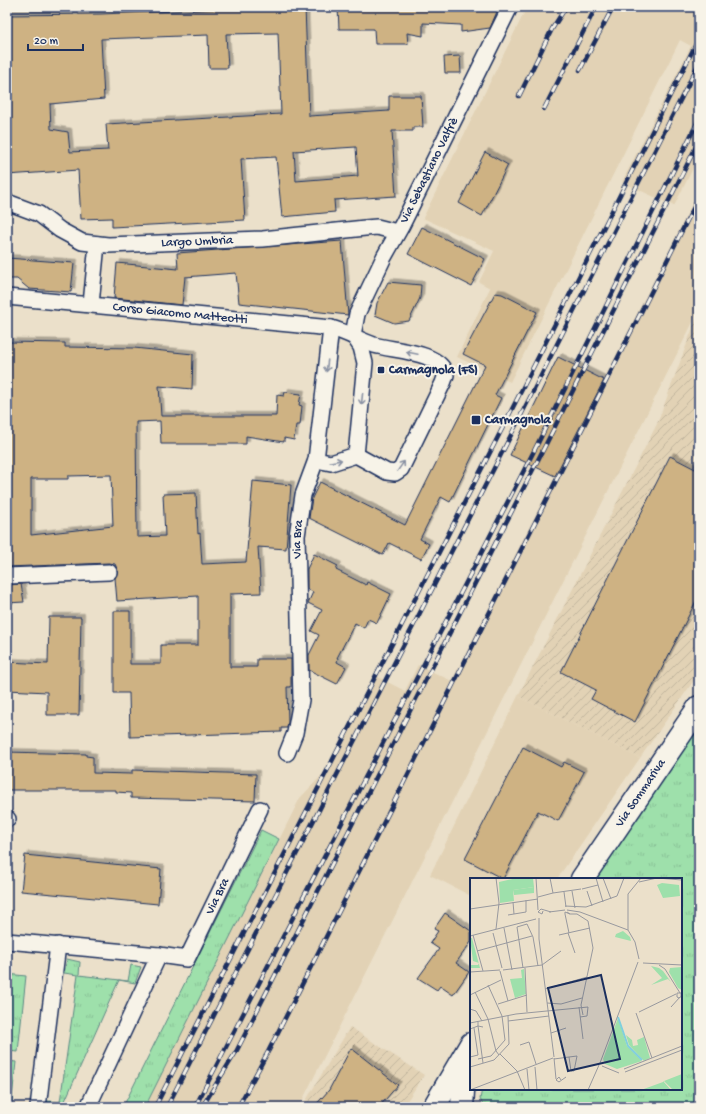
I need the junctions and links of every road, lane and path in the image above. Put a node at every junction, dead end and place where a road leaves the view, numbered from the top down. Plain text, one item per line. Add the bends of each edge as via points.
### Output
1 (510, 7) edge
2 (7, 202) edge
3 (397, 232) junction
4 (97, 244) junction
5 (7, 297) edge
6 (92, 304) junction
7 (331, 328) junction
8 (353, 335) junction
9 (356, 455) junction
10 (316, 460) junction
11 (109, 572) dead end
12 (7, 576) edge
13 (699, 707) edge
14 (287, 753) dead end
15 (260, 809) dead end
16 (583, 878) edge
17 (7, 941) edge
18 (58, 946) junction
19 (159, 955) junction
20 (468, 1048) edge
21 (38, 1107) edge
22 (88, 1107) edge
23 (434, 1107) edge
24 (462, 1107) edge

1 - 3 street, Via Sebastiano Valfrè
2 - 4 street, Largo Umbria via 39,214 82,242
3 - 4 street, Largo Umbria via 377,227 263,239
3 - 8 street, Via Sebastiano Valfrè via 357,314
4 - 6 street
5 - 6 street, Corso Giacomo Matteotti
6 - 7 street, Corso Giacomo Matteotti
7 - 8 street, Corso Giacomo Matteotti
7 -> 10 street, Via Bra
8 -> 9 street via 361,347 365,363
9 -> 8 street, Corso Giacomo Matteotti via 387,472 395,473 401,469 446,375 441,365 426,357 376,346
10 -> 9 street via 331,463
10 - 14 street, Via Bra via 303,495 297,536 301,700 295,733
11 - 12 street
13 - 16 main road, Via Sommariva
15 - 19 street, Via Bra via 187,959
17 - 18 street
18 - 19 street
18 - 21 street
19 - 22 street
20 - 23 main road
20 - 24 main road

